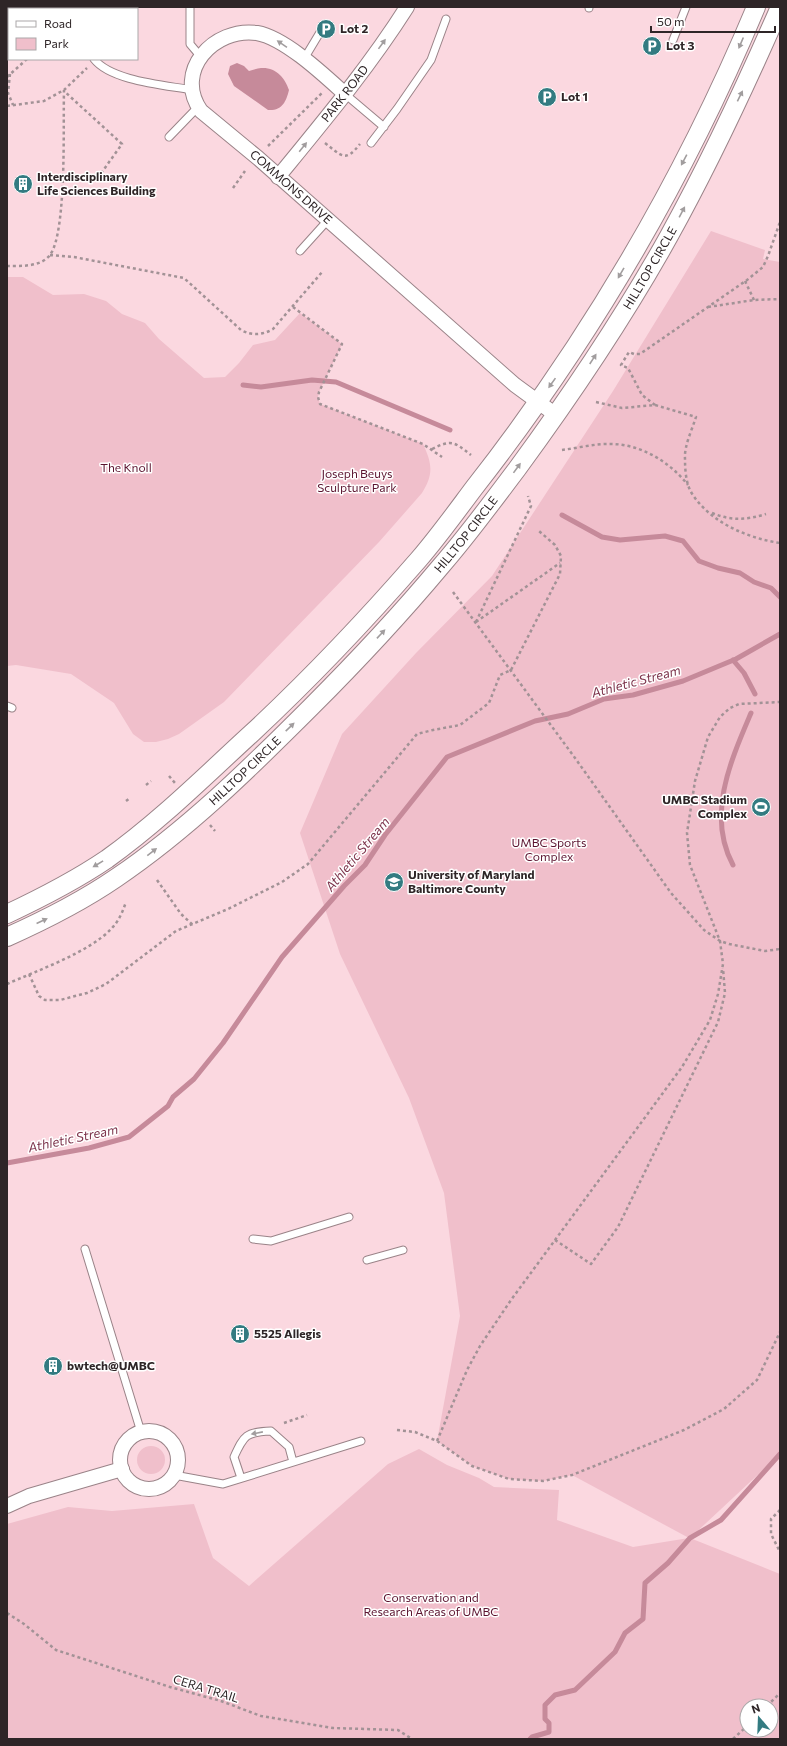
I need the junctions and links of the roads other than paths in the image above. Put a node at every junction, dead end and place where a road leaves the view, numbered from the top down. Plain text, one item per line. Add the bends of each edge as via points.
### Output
1 (190, 7) edge
2 (407, 7) edge
3 (686, 7) edge
4 (756, 7) edge
5 (780, 8) edge
6 (446, 19) dead end
7 (325, 24) dead end
8 (674, 40) dead end
9 (201, 57) junction
10 (304, 59) junction
11 (95, 60) edge
12 (192, 90) junction
13 (345, 94) junction
14 (198, 107) junction
15 (384, 127) junction
16 (169, 137) dead end
17 (371, 143) dead end
18 (278, 177) junction
19 (328, 220) junction
20 (300, 251) dead end
21 (539, 402) junction
22 (556, 415) junction
23 (7, 914) edge
24 (7, 937) edge
25 (349, 1217) dead end
26 (254, 1239) dead end
27 (85, 1249) dead end
28 (403, 1250) dead end
29 (367, 1260) dead end
30 (141, 1432) junction
31 (361, 1441) dead end
32 (292, 1462) junction
33 (122, 1469) junction
34 (174, 1475) junction
35 (241, 1478) junction
36 (7, 1506) edge

1 - 9 lane via 190,44
13 -> 2 street, PARK ROAD
3 - 8 lane
4 -> 21 street, HILLTOP CIRCLE via 735,57 650,224 597,315
22 -> 5 street, HILLTOP CIRCLE via 616,325 669,237 755,66
6 - 15 lane via 431,60
7 - 10 lane
10 -> 9 street, COMMONS DRIVE via 274,39 257,33 238,34 221,40 207,49
9 - 12 street, COMMONS DRIVE via 192,72
10 - 13 street, COMMONS DRIVE
11 - 12 lane via 100,66 120,76
12 - 14 street, COMMONS DRIVE
13 - 15 lane
18 -> 13 street, PARK ROAD
14 - 16 lane
14 - 18 street, COMMONS DRIVE
15 - 17 lane
18 - 19 street, COMMONS DRIVE
19 - 20 lane
19 - 21 street, COMMONS DRIVE via 506,377
21 - 22 street, COMMONS DRIVE
21 -> 23 street, HILLTOP CIRCLE via 422,556 372,613 302,685 185,795 138,835 104,860 40,899
24 -> 22 street, HILLTOP CIRCLE via 50,918 115,879 194,818 256,761 352,665 444,564
25 - 26 lane via 271,1241
27 - 30 lane
28 - 29 lane
30 - 33 street via 132,1436 126,1443 120,1460
30 - 34 street via 163,1434 172,1442 178,1452 178,1464
31 - 32 lane
32 - 35 lane
32 -> 35 lane via 289,1447 271,1432 255,1432 242,1439 234,1456
33 - 34 street via 128,1480 140,1487 153,1489 165,1484
33 - 36 street via 29,1496
34 - 35 lane via 223,1484

